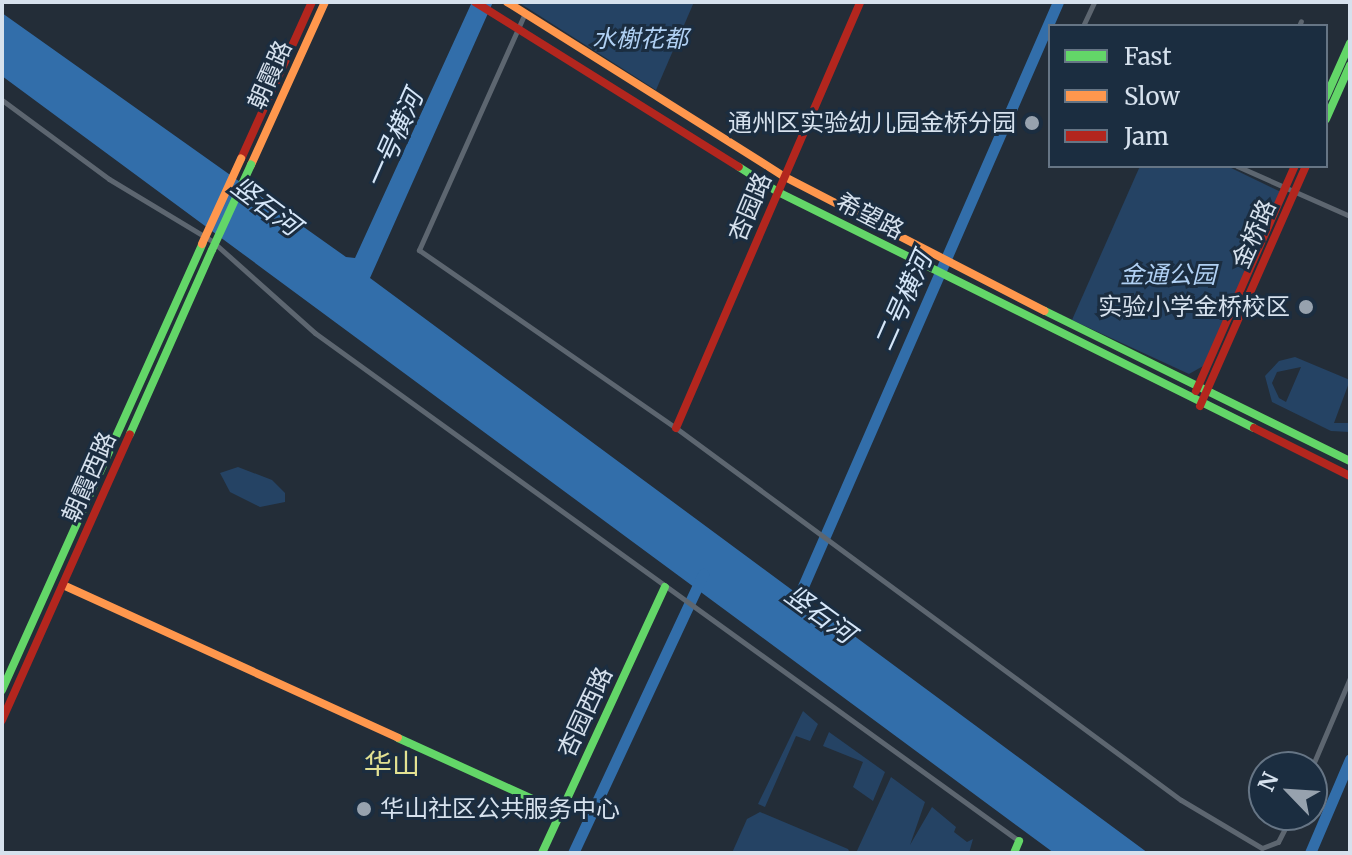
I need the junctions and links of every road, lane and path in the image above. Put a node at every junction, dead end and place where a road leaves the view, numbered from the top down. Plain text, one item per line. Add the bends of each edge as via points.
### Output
1 (312, 2) edge
2 (325, 2) edge
3 (475, 2) edge
4 (507, 2) edge
5 (860, 2) edge
6 (1094, 2) edge
7 (525, 13) junction
8 (1084, 24) edge
9 (516, 28) junction
10 (1350, 43) edge
11 (1350, 65) edge
12 (1328, 92) edge
13 (2, 100) edge
14 (1328, 114) edge
15 (1242, 168) edge
16 (1294, 168) edge
17 (1305, 168) edge
18 (785, 177) junction
19 (1295, 191) junction
20 (778, 192) junction
21 (1350, 216) edge
22 (202, 244) joint
23 (212, 250) joint
24 (1201, 391) junction
25 (1196, 403) junction
26 (676, 428) junction
27 (1350, 461) edge
28 (1350, 476) edge
29 (51, 580) junction
30 (63, 585) junction
31 (665, 587) junction
32 (1350, 678) edge
33 (2, 690) edge
34 (2, 720) edge
35 (1319, 751) edge
36 (561, 812) junction
37 (1281, 831) edge
38 (1019, 841) joint
39 (542, 853) edge
40 (1014, 853) edge

1 - 22 main road, 朝霞路, bridge
2 - 23 main road, 朝霞路, bridge
3 - 9 main road, 希望路
4 - 7 main road, 希望路
5 - 18 main road, 杏园路
6 - 8 street
7 - 9 street
7 - 18 main road, 希望路
9 - 20 main road, 希望路
9 - 26 street via 419,250
10 - 12 main road
11 - 14 main road
13 - 31 street via 109,179 212,241 315,333
15 - 19 street
16 - 24 main road, 金桥路
17 - 19 main road, 金桥路
18 - 20 main road, 杏园路
18 - 24 main road, 希望路
19 - 21 street
19 - 24 main road, 金桥路
20 - 25 main road, 希望路
20 - 26 main road, 杏园路
22 - 29 main road, 朝霞西路
23 - 30 main road, 朝霞西路
24 - 25 main road, 金桥路
24 - 27 main road, 希望路
25 - 28 main road, 希望路
26 - 37 street via 1169,791 1270,848
29 - 30 street
29 - 33 main road, 朝霞西路
30 - 34 main road, 朝霞西路
30 - 36 main road
31 - 36 main road, 杏园西路
31 - 38 street
32 - 35 street
36 - 39 main road, 杏园西路
38 - 40 main road

